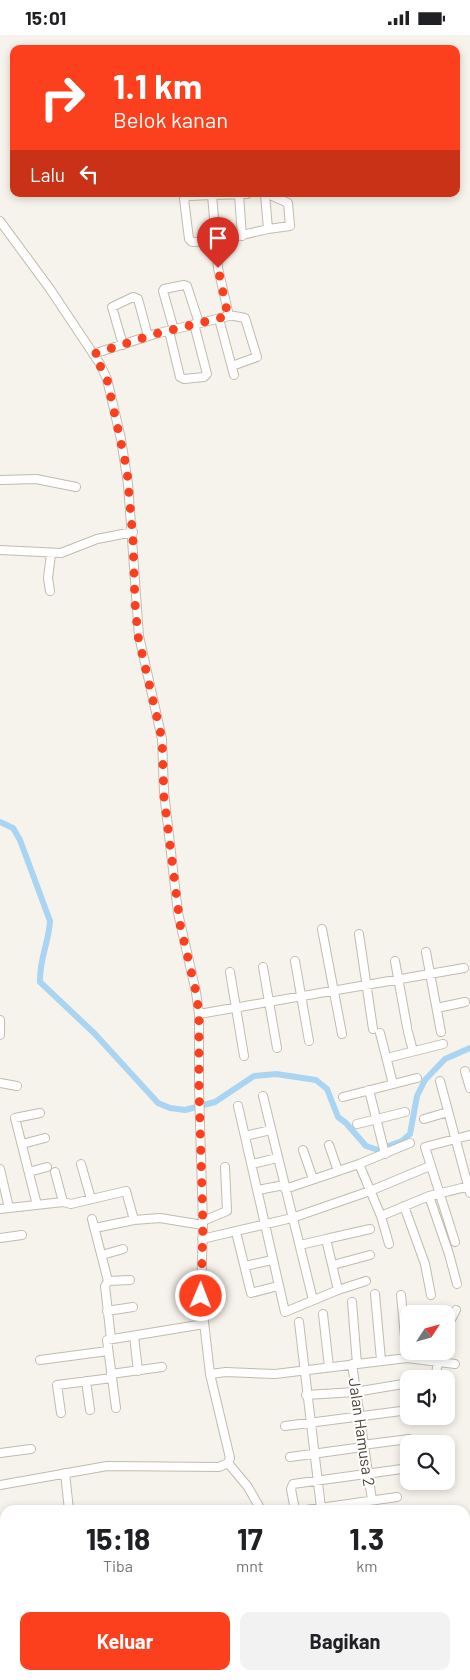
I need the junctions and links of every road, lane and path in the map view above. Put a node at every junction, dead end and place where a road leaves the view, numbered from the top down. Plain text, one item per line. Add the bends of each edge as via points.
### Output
1 (187, 197) edge
2 (212, 197) edge
3 (239, 197) edge
4 (266, 197) edge
5 (273, 197) edge
6 (0, 221) edge
7 (268, 229) junction
8 (242, 237) junction
9 (216, 241) junction
10 (229, 315) junction
11 (219, 319) junction
12 (196, 324) junction
13 (171, 331) junction
14 (148, 336) junction
15 (123, 345) junction
16 (94, 354) junction
17 (232, 366) junction
18 (234, 375) dead end
19 (0, 480) edge
20 (76, 487) dead end
21 (133, 532) junction
22 (0, 550) edge
23 (51, 554) junction
24 (50, 591) dead end
25 (322, 929) dead end
26 (358, 934) dead end
27 (426, 953) dead end
28 (295, 961) dead end
29 (395, 961) dead end
30 (263, 967) dead end
31 (464, 968) dead end
32 (230, 972) dead end
33 (430, 973) junction
34 (398, 979) junction
35 (366, 984) junction
36 (334, 990) junction
37 (301, 996) junction
38 (269, 1002) junction
39 (465, 1002) dead end
40 (236, 1008) junction
41 (437, 1008) junction
42 (199, 1014) junction
43 (0, 1020) edge
44 (441, 1032) dead end
45 (342, 1033) dead end
46 (0, 1035) edge
47 (309, 1041) dead end
48 (443, 1044) dead end
49 (277, 1048) dead end
50 (413, 1051) junction
51 (244, 1056) dead end
52 (387, 1058) junction
53 (465, 1071) dead end
54 (417, 1078) dead end
55 (440, 1081) dead end
56 (0, 1083) edge
57 (393, 1084) junction
58 (17, 1085) dead end
59 (470, 1088) edge
60 (369, 1091) junction
61 (263, 1096) dead end
62 (343, 1097) dead end
63 (238, 1106) dead end
64 (405, 1112) dead end
65 (448, 1112) junction
66 (40, 1113) dead end
67 (376, 1119) junction
68 (424, 1119) dead end
69 (357, 1124) dead end
70 (271, 1130) junction
71 (470, 1135) edge
72 (245, 1136) junction
73 (44, 1138) dead end
74 (456, 1139) junction
75 (410, 1143) dead end
76 (22, 1144) junction
77 (329, 1145) dead end
78 (303, 1150) dead end
79 (384, 1150) junction
80 (277, 1158) junction
81 (82, 1164) dead end
82 (252, 1164) junction
83 (359, 1164) junction
84 (47, 1167) dead end
85 (224, 1167) dead end
86 (426, 1167) junction
87 (0, 1169) edge
88 (338, 1171) junction
89 (29, 1172) junction
90 (55, 1173) dead end
91 (313, 1179) junction
92 (284, 1187) junction
93 (469, 1189) edge
94 (258, 1190) junction
95 (370, 1191) junction
96 (434, 1195) junction
97 (91, 1199) junction
98 (62, 1202) junction
99 (37, 1205) junction
100 (404, 1206) junction
101 (9, 1208) junction
102 (0, 1209) edge
103 (381, 1216) junction
104 (292, 1217) junction
105 (92, 1219) dead end
106 (134, 1220) junction
107 (203, 1223) junction
108 (264, 1225) junction
109 (95, 1229) junction
110 (370, 1229) dead end
111 (236, 1232) junction
112 (22, 1235) dead end
113 (0, 1238) edge
114 (202, 1239) junction
115 (326, 1239) junction
116 (455, 1242) dead end
117 (389, 1244) dead end
118 (300, 1245) junction
119 (123, 1249) dead end
120 (102, 1255) junction
121 (370, 1255) dead end
122 (272, 1260) junction
123 (333, 1265) junction
124 (245, 1266) junction
125 (130, 1280) dead end
126 (108, 1281) junction
127 (366, 1281) dead end
128 (457, 1284) dead end
129 (278, 1286) junction
130 (338, 1290) junction
131 (375, 1295) dead end
132 (400, 1295) dead end
133 (431, 1295) dead end
134 (313, 1300) junction
135 (352, 1302) dead end
136 (401, 1305) edge
137 (133, 1307) dead end
138 (107, 1311) junction
139 (323, 1314) dead end
140 (298, 1322) dead end
141 (204, 1324) junction
142 (134, 1336) junction
143 (111, 1339) junction
144 (108, 1351) junction
145 (400, 1359) edge
146 (40, 1360) dead end
147 (381, 1360) junction
148 (422, 1360) edge
149 (437, 1362) junction
150 (354, 1364) junction
151 (455, 1365) dead end
152 (162, 1367) dead end
153 (329, 1367) junction
154 (436, 1370) edge
155 (138, 1371) junction
156 (304, 1371) junction
157 (210, 1374) junction
158 (112, 1376) junction
159 (86, 1381) junction
160 (400, 1384) edge
161 (355, 1391) junction
162 (306, 1395) junction
163 (116, 1408) dead end
164 (90, 1410) dead end
165 (400, 1411) edge
166 (61, 1413) dead end
167 (359, 1418) junction
168 (310, 1424) junction
169 (285, 1427) dead end
170 (400, 1440) edge
171 (362, 1446) junction
172 (31, 1449) dead end
173 (0, 1453) edge
174 (313, 1453) junction
175 (290, 1457) dead end
176 (228, 1463) junction
177 (400, 1469) edge
178 (64, 1473) junction
179 (368, 1473) junction
180 (317, 1480) junction
181 (0, 1485) edge
182 (396, 1497) dead end
183 (372, 1500) junction
184 (67, 1505) edge
185 (258, 1505) edge
186 (294, 1505) edge
187 (321, 1505) edge
188 (340, 1505) edge

1 - 9 street via 184,200 190,240
2 - 9 street
3 - 8 street
4 - 7 street
5 - 7 street via 288,203 291,225
6 - 16 street
7 - 8 street
8 - 9 street
9 - 10 street via 218,268
10 - 11 street
10 - 17 street via 246,317 257,357
11 - 12 street
11 - 17 street
12 - 13 street
12 - 13 street via 187,286 164,289
12 - 13 street via 207,374 204,377 180,377
13 - 14 street
14 - 15 street
14 - 15 street via 138,299 133,297 112,307
15 - 16 street
16 - 21 street via 107,379 118,424 127,470
17 - 18 street
19 - 20 street via 36,479
21 - 23 street via 97,539
21 - 42 street via 138,636 162,739 164,797 180,924
22 - 23 street
23 - 24 street
25 - 36 street
26 - 35 street
27 - 33 street
28 - 37 street
29 - 34 street
30 - 38 street
31 - 33 street
32 - 40 street
33 - 34 street
33 - 41 street
34 - 35 street
34 - 50 street
35 - 36 street
35 - 52 street
36 - 37 street
36 - 45 street
37 - 38 street
37 - 47 street
38 - 40 street
38 - 49 street
39 - 41 street
40 - 42 street
40 - 51 street
41 - 44 street
42 - 107 street
43 - 46 street
48 - 50 street
50 - 52 street
52 - 57 street
53 - 59 street
54 - 57 street
55 - 65 street
56 - 58 street
57 - 60 street
60 - 62 street
60 - 67 street
61 - 70 street
63 - 72 street
64 - 67 street
65 - 68 street
65 - 74 street
66 - 76 street via 15,1118
67 - 69 street
67 - 79 street
70 - 72 street
70 - 80 street
71 - 74 street
72 - 82 street
73 - 76 street
74 - 86 street via 424,1147
74 - 93 street
75 - 79 street
76 - 89 street
77 - 88 street
78 - 91 street
79 - 83 street
80 - 82 street
80 - 92 street
81 - 97 street
82 - 94 street
83 - 88 street
83 - 95 street
84 - 89 street
85 - 107 street via 227,1211
86 - 95 street
86 - 96 street
87 - 101 street
88 - 91 street
89 - 99 street
90 - 98 street
91 - 92 street
92 - 94 street
92 - 104 street
93 - 96 street
94 - 108 street
95 - 103 street
95 - 104 street
96 - 100 street
96 - 116 street
96 - 128 street
97 - 98 street via 71,1204
97 - 106 street via 126,1191
98 - 99 street
99 - 101 street
100 - 103 street
100 - 133 street via 425,1264
101 - 102 street
103 - 117 street
104 - 108 street
104 - 118 street
105 - 109 street
106 - 107 street via 160,1218
106 - 109 street
107 - 114 street
108 - 111 street
108 - 122 street
109 - 120 street
110 - 115 street
111 - 114 street
111 - 124 street
112 - 113 street
114 - 141 street
115 - 118 street
115 - 123 street
118 - 134 street
119 - 120 street
120 - 126 street
121 - 123 street
122 - 124 street
122 - 129 street
123 - 130 street
124 - 129 street via 252,1293
125 - 126 street
126 - 138 street via 105,1286
127 - 130 street
129 - 134 street via 285,1312
130 - 134 street
131 - 147 street
132 - 136 street
135 - 150 street, Jalan Hamusa 2
137 - 138 street
138 - 143 street
139 - 153 street
140 - 156 street
141 - 142 street
141 - 157 street
142 - 143 street
142 - 155 street
143 - 144 street via 107,1340
144 - 146 street
144 - 158 street
145 - 147 street
147 - 150 street
148 - 149 street
149 - 151 street
149 - 154 street
150 - 153 street
150 - 161 street, Jalan Hamusa 2
152 - 155 street
153 - 156 street
155 - 158 street
156 - 157 street
156 - 162 street
157 - 176 street via 229,1451
158 - 159 street
158 - 163 street
159 - 164 street
159 - 166 street via 57,1385
160 - 161 street
161 - 162 street
161 - 167 street, Jalan Hamusa 2
162 - 168 street
165 - 167 street
167 - 168 street
167 - 171 street, Jalan Hamusa 2
168 - 169 street
168 - 174 street
170 - 171 street
171 - 174 street
171 - 179 street, Jalan Hamusa 2
172 - 173 street
174 - 175 street
174 - 180 street
176 - 178 street via 218,1467 107,1466
176 - 185 street
177 - 179 street
178 - 181 street
178 - 184 street
179 - 180 street
179 - 183 street, Jalan Hamusa 2
180 - 186 street via 292,1485
180 - 187 street
182 - 183 street
183 - 188 street

